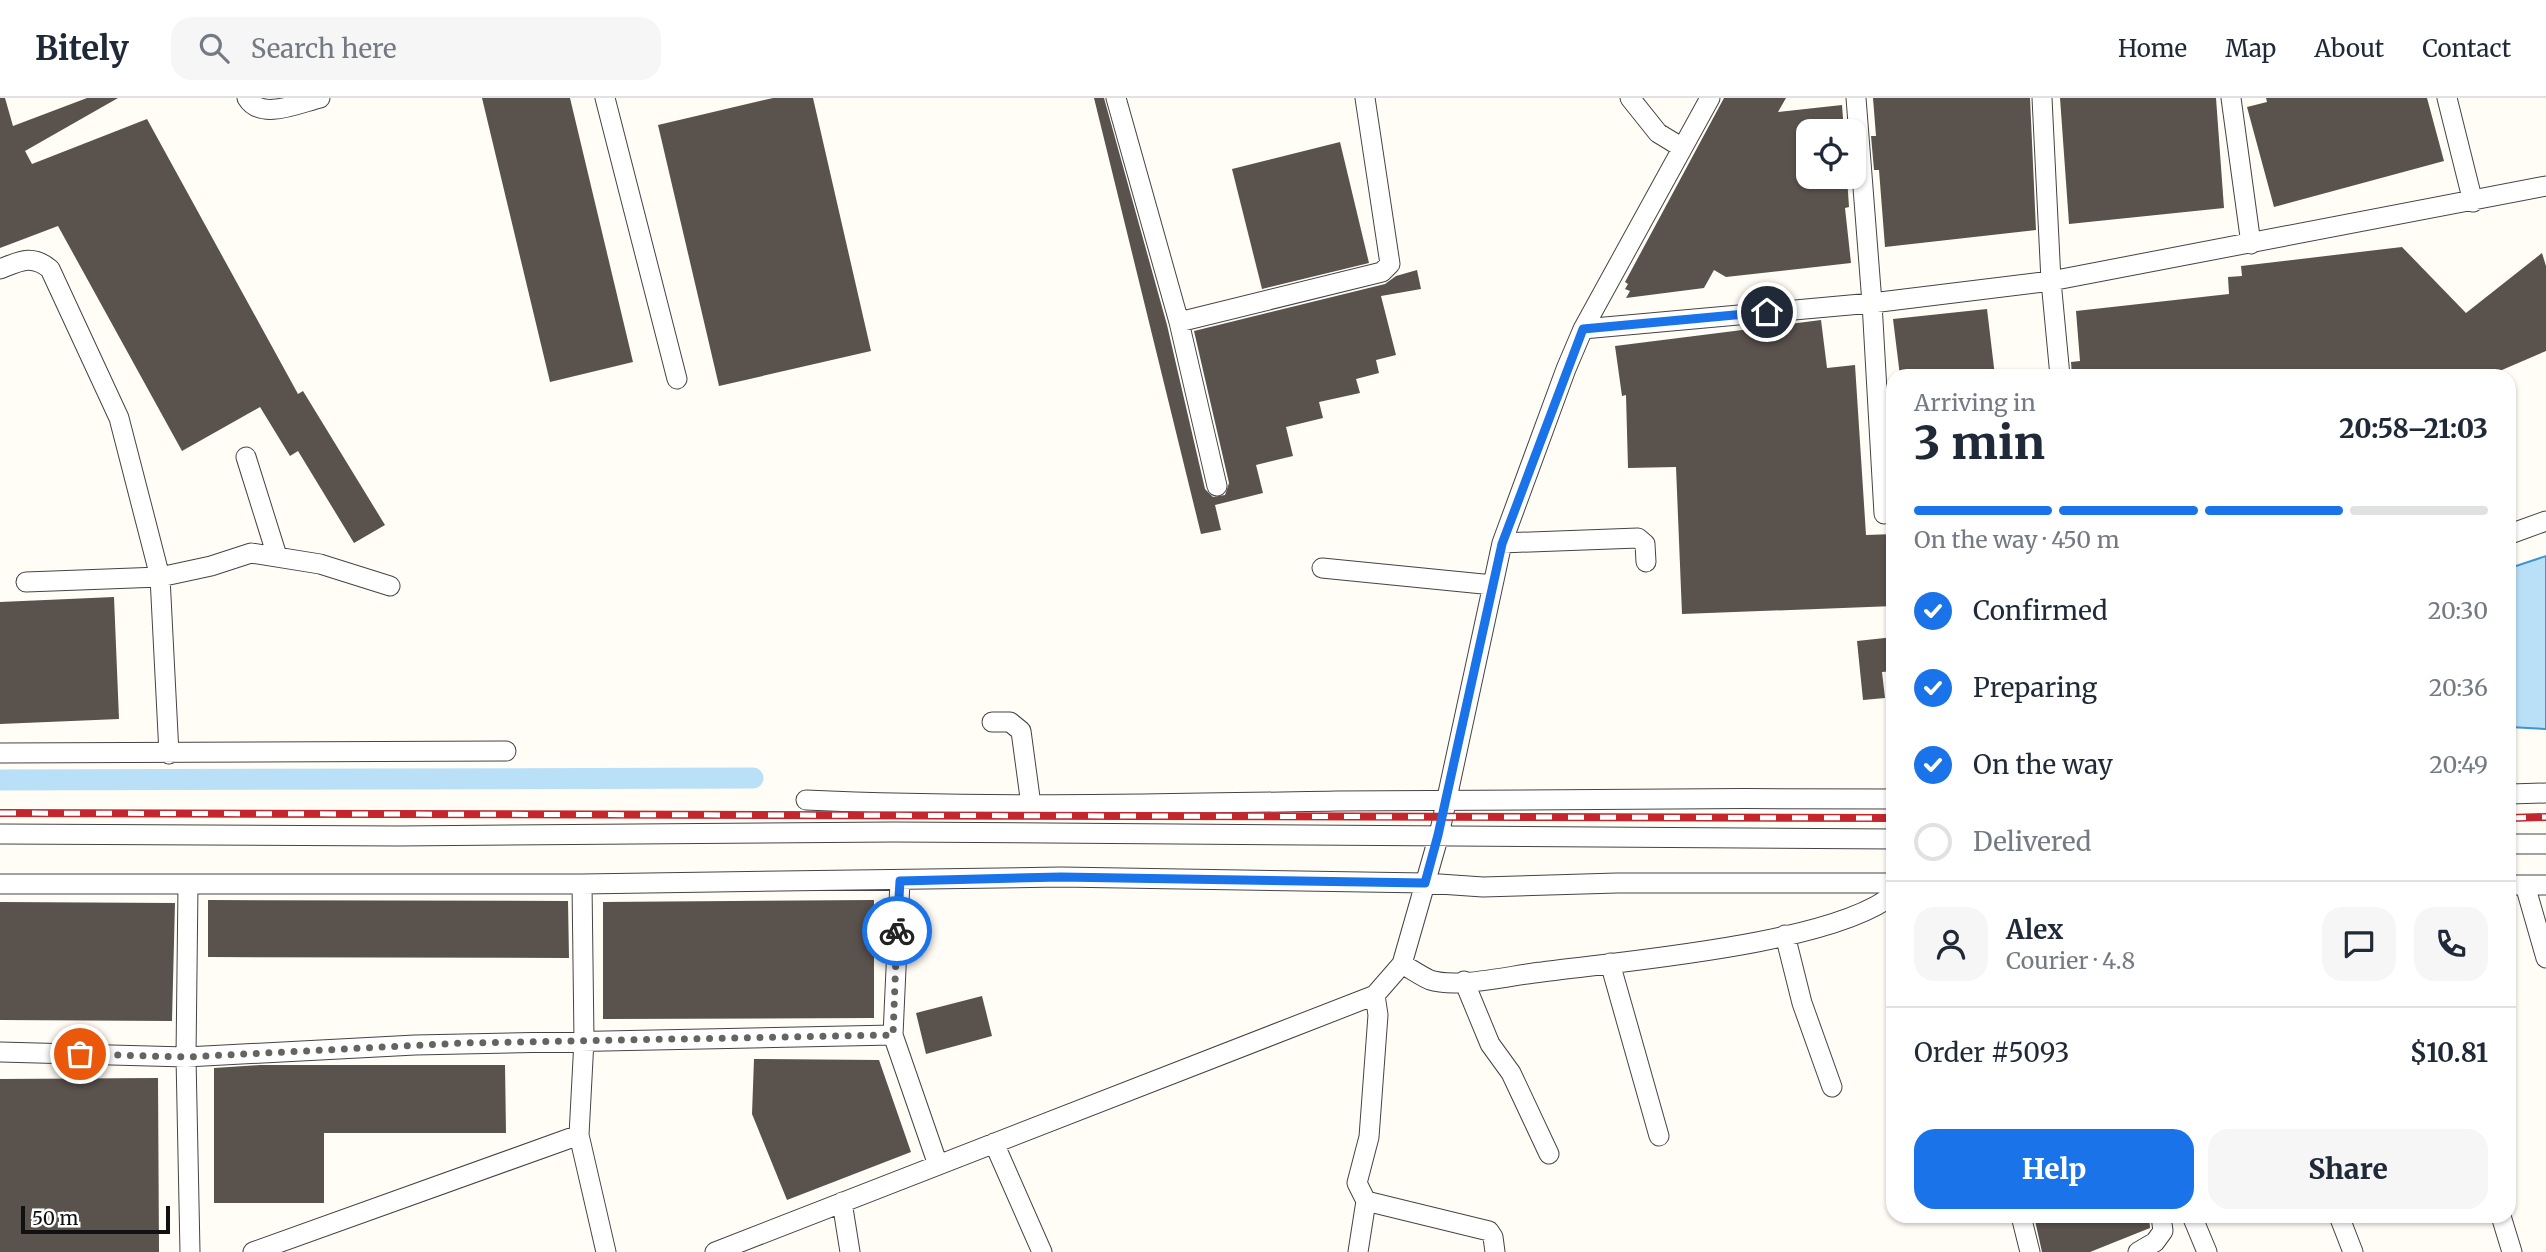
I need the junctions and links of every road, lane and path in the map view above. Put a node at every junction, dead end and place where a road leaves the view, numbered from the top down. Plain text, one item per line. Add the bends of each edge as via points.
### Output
1 (247, 98) edge
2 (320, 98) edge
3 (605, 98) edge
4 (1116, 98) edge
5 (1365, 98) edge
6 (1630, 98) edge
7 (1710, 98) edge
8 (1856, 98) edge
9 (2042, 98) edge
10 (2231, 98) edge
11 (2447, 98) edge
12 (1681, 147) junction
13 (2546, 186) edge
14 (2473, 202) junction
15 (2251, 243) junction
16 (0, 269) edge
17 (2051, 281) junction
18 (1872, 303) junction
19 (1179, 322) junction
20 (1583, 329) junction
21 (2059, 369) edge
22 (677, 379) dead end
23 (247, 457) dead end
24 (1217, 486) dead end
25 (1884, 514) dead end
26 (2546, 521) edge
27 (2516, 532) edge
28 (1502, 544) junction
29 (277, 556) junction
30 (1646, 562) dead end
31 (1322, 568) dead end
32 (160, 577) junction
33 (26, 582) dead end
34 (1493, 585) junction
35 (390, 586) dead end
36 (992, 722) dead end
37 (506, 751) dead end
38 (0, 753) edge
39 (169, 754) junction
40 (2546, 793) edge
41 (2516, 794) edge
42 (1886, 799) edge
43 (806, 800) dead end
44 (1444, 800) junction
45 (1031, 805) junction
46 (0, 834) edge
47 (1438, 835) junction
48 (1886, 839) edge
49 (2516, 844) edge
50 (2546, 844) edge
51 (900, 881) junction
52 (1425, 883) junction
53 (1886, 883) edge
54 (0, 884) edge
55 (582, 884) junction
56 (188, 885) junction
57 (2517, 885) edge
58 (2546, 885) edge
59 (1886, 899) edge
60 (1785, 935) junction
61 (2546, 958) edge
62 (1610, 963) junction
63 (1402, 964) junction
64 (1464, 981) junction
65 (1374, 995) junction
66 (893, 1035) junction
67 (584, 1040) junction
68 (0, 1052) edge
69 (186, 1057) junction
70 (1832, 1087) dead end
71 (579, 1135) junction
72 (1659, 1136) dead end
73 (994, 1143) junction
74 (1549, 1154) dead end
75 (938, 1165) junction
76 (1366, 1201) junction
77 (842, 1202) junction
78 (2023, 1223) edge
79 (2162, 1223) edge
80 (2195, 1223) edge
81 (2342, 1223) edge
82 (2503, 1223) edge
83 (763, 1243) edge
84 (190, 1252) edge
85 (253, 1252) edge
86 (606, 1252) edge
87 (715, 1252) edge
88 (850, 1252) edge
89 (1042, 1252) edge
90 (1358, 1252) edge
91 (1495, 1252) edge
92 (2030, 1252) edge
93 (2137, 1252) edge
94 (2207, 1252) edge
95 (2352, 1252) edge
96 (2512, 1252) edge

1 - 2 street via 262,110
3 - 22 street
4 - 19 street
5 - 19 street via 1390,264 1382,272
6 - 12 street via 1658,133
7 - 12 street
8 - 18 street
9 - 17 street
10 - 15 street
11 - 14 street
12 - 20 street
13 - 14 street
14 - 15 street
15 - 17 street
16 - 32 street via 25,258 39,260 50,269 119,418
17 - 18 street
17 - 21 street
18 - 20 street
18 - 25 street
19 - 24 street
20 - 28 street
23 - 29 street
26 - 27 street
28 - 30 street via 1638,538 1645,544
28 - 34 street
29 - 32 street via 251,554
29 - 35 street
31 - 34 street
32 - 33 street
32 - 39 street
34 - 44 street
36 - 45 street via 1010,722 1021,730
37 - 39 street
38 - 39 street
40 - 41 street
42 - 44 street
43 - 45 street
44 - 45 street
44 - 47 street
46 - 47 street
47 - 48 street
47 - 52 street
49 - 50 street
51 - 52 street via 1061,877
51 - 55 street
51 - 66 street
52 - 53 street via 1483,887
52 - 63 street
54 - 56 street
55 - 56 street
55 - 67 street
56 - 69 street
57 - 58 street
57 - 61 street
59 - 60 street via 1860,914
60 - 62 street
60 - 70 street via 1802,1003
62 - 64 street
62 - 72 street
63 - 64 street via 1431,980
63 - 65 street
64 - 74 street via 1490,1044 1511,1073
65 - 73 street
65 - 76 street via 1378,1015 1369,1137 1357,1182
66 - 67 street
66 - 75 street
67 - 69 street
67 - 71 street
68 - 69 street
69 - 84 street
71 - 85 street
71 - 86 street
73 - 75 street
73 - 89 street
75 - 77 street
76 - 90 street
76 - 91 street via 1489,1231
77 - 83 street
77 - 88 street
78 - 92 street
79 - 93 street via 2163,1231 2155,1242
80 - 94 street
81 - 95 street
82 - 96 street
83 - 87 street

